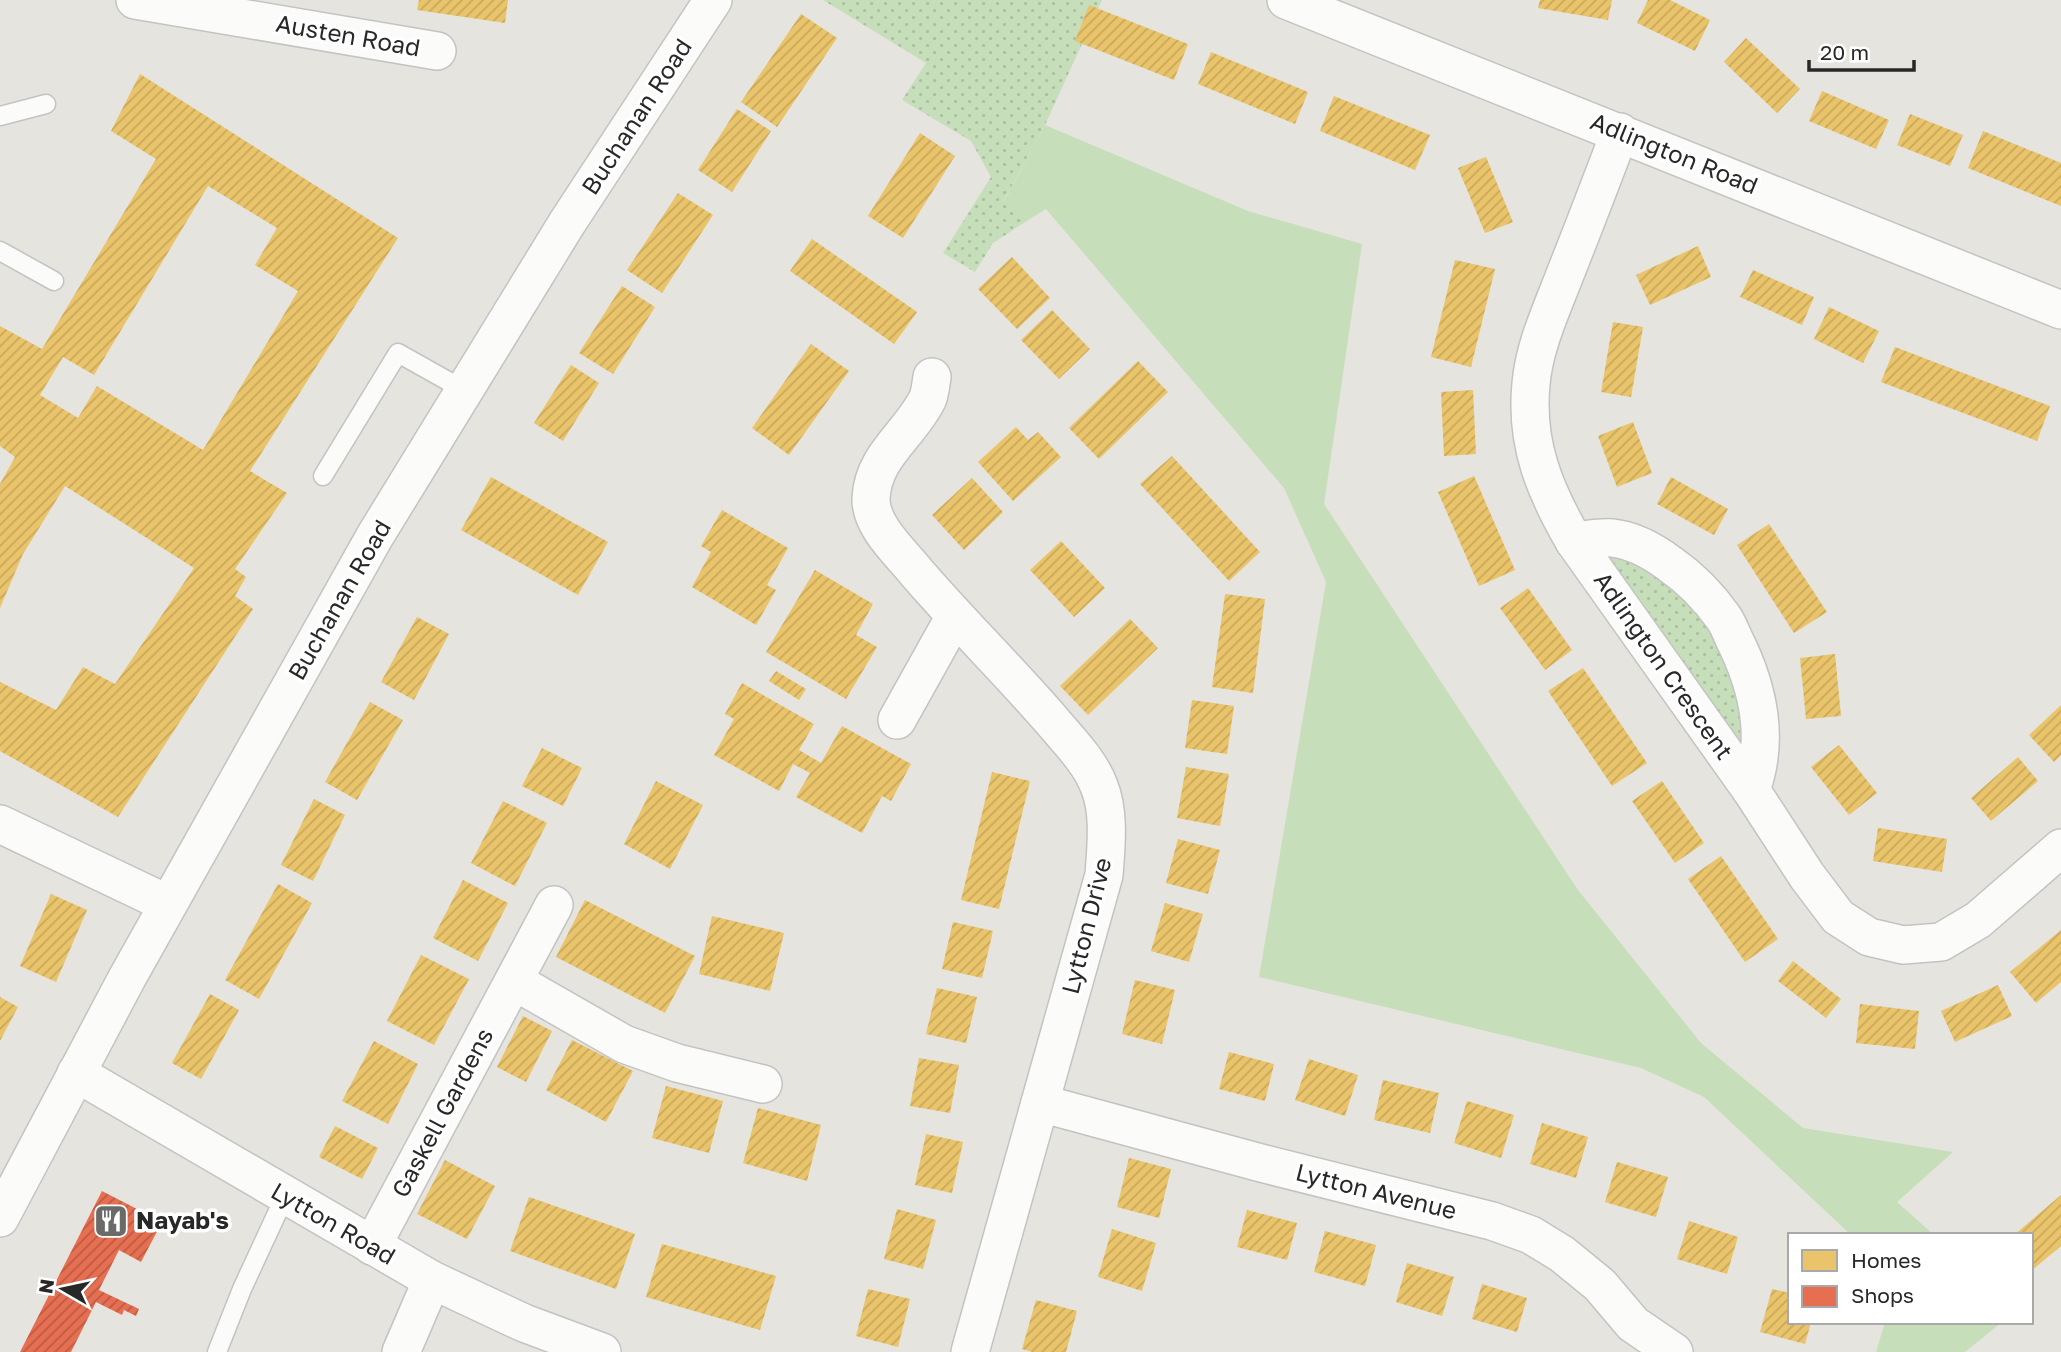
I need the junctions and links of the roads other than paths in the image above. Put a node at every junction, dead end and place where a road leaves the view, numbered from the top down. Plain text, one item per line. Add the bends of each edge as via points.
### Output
1 (135, 0) edge
2 (713, 0) edge
3 (1286, 0) edge
4 (437, 51) dead end
5 (46, 104) dead end
6 (0, 116) edge
7 (1620, 132) junction
8 (0, 251) edge
9 (54, 281) dead end
10 (2061, 310) edge
11 (932, 377) dead end
12 (464, 390) junction
13 (323, 476) dead end
14 (1574, 541) junction
15 (955, 616) junction
16 (897, 720) dead end
17 (1751, 790) junction
18 (0, 824) edge
19 (2061, 848) edge
20 (168, 904) junction
21 (554, 905) dead end
22 (514, 981) junction
23 (76, 1073) junction
24 (763, 1084) dead end
25 (1040, 1103) junction
26 (285, 1196) junction
27 (0, 1218) edge
28 (372, 1246) junction
29 (432, 1280) junction
30 (216, 1352) edge
31 (401, 1352) edge
32 (602, 1352) edge
33 (970, 1352) edge
34 (1674, 1352) edge

1 - 4 street, Austen Road
2 - 12 street, Buchanan Road
3 - 7 street, Adlington Road
5 - 6 lane
7 - 10 street, Adlington Road
7 - 14 street, Adlington Crescent via 1543,330 1531,383 1531,430 1539,468
8 - 9 lane
11 - 15 street, Lytton Drive via 929,396 875,475 871,500 876,519 891,542
12 - 13 lane via 397,353
12 - 20 street, Buchanan Road via 375,536
14 - 17 street, Adlington Crescent
14 - 17 street, Adlington Crescent via 1611,538 1661,557 1688,577 1724,618 1754,687 1760,717 1761,749
15 - 16 street
15 - 25 street, Lytton Drive via 1042,709 1100,786 1107,832 1104,875
17 - 19 street, Adlington Crescent via 1838,917 1869,937 1903,945 1941,943 1978,920
18 - 20 street
20 - 23 street, Buchanan Road
21 - 22 street, Gaskell Gardens
22 - 24 street via 624,1044 677,1063
22 - 28 street, Gaskell Gardens
23 - 26 street, Lytton Road
23 - 27 street, Buchanan Road
25 - 33 street, Lytton Drive
25 - 34 street, Lytton Avenue via 1531,1235 1600,1285 1633,1324
26 - 28 street, Lytton Road
26 - 30 lane
28 - 29 street, Lytton Road
29 - 31 street
29 - 32 street, Lytton Road via 524,1323

